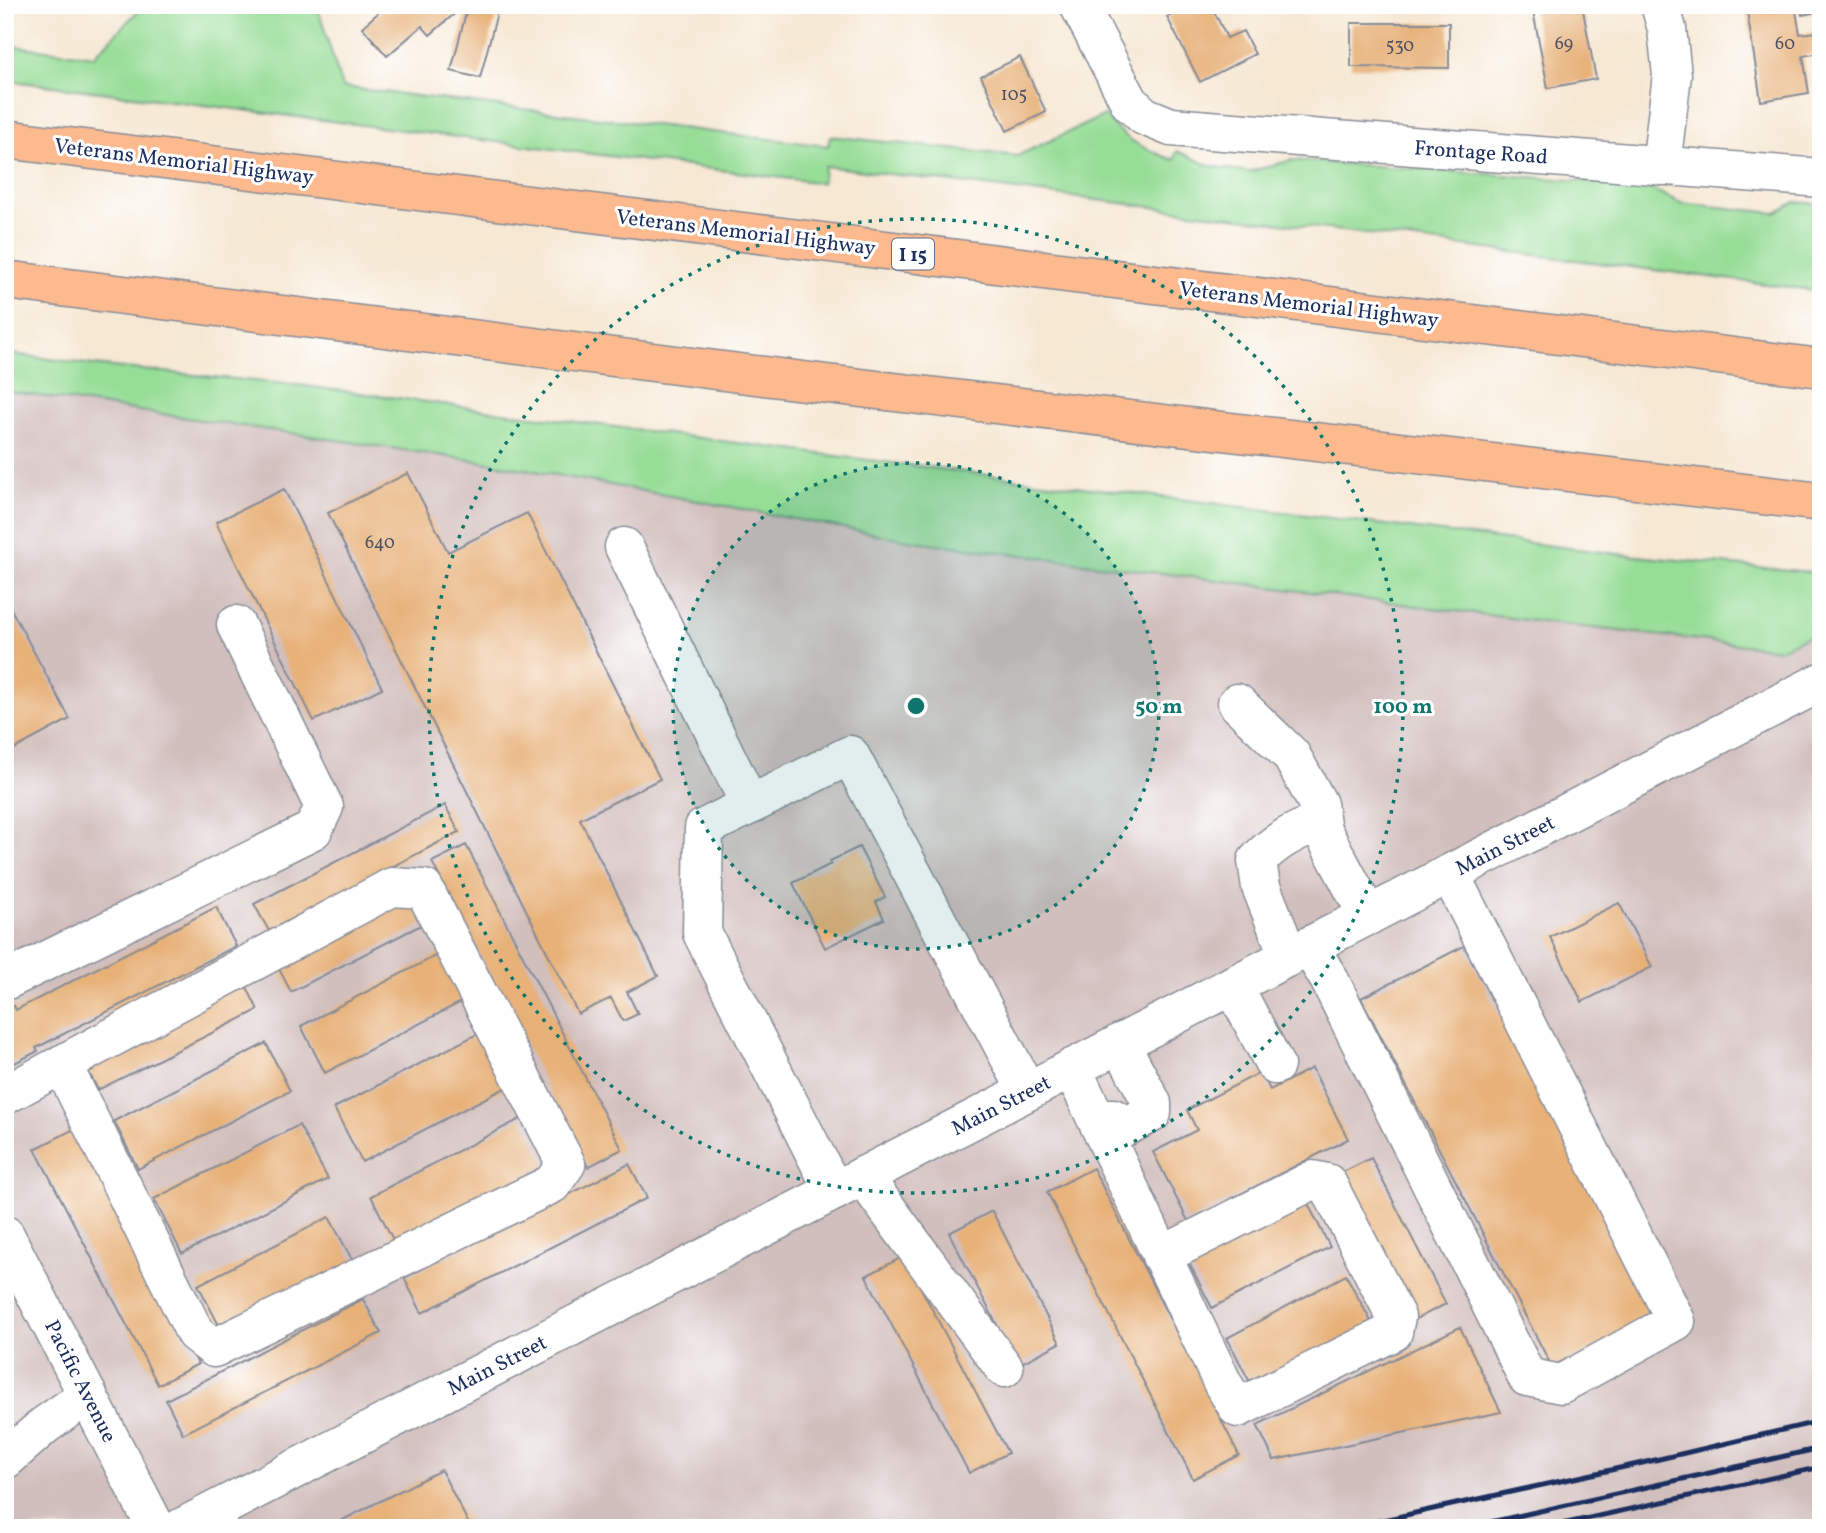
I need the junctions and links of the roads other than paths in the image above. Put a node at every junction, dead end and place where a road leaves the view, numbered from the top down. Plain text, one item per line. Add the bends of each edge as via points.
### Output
1 (1079, 5) edge
2 (1660, 5) edge
3 (5, 139) edge
4 (1661, 166) junction
5 (1821, 178) edge
6 (5, 280) edge
7 (1821, 368) edge
8 (1821, 502) edge
9 (624, 547) dead end
10 (236, 625) dead end
11 (1821, 682) edge
12 (1237, 704) dead end
13 (750, 805) junction
14 (1322, 830) junction
15 (1450, 874) junction
16 (1368, 916) junction
17 (1299, 951) junction
18 (5, 981) edge
19 (1233, 985) junction
20 (1121, 1043) junction
21 (62, 1064) junction
22 (1275, 1065) dead end
23 (1072, 1068) junction
24 (1027, 1091) junction
25 (5, 1095) edge
26 (1096, 1118) junction
27 (849, 1184) junction
28 (5, 1235) edge
29 (1161, 1256) junction
30 (1004, 1368) dead end
31 (88, 1395) junction
32 (5, 1460) edge
33 (156, 1528) edge
34 (181, 1528) edge

1 - 4 street, Frontage Road via 1125,94 1137,110 1157,123
2 - 4 street via 1672,75
3 - 7 highway, Veterans Memorial Highway / I 15
4 - 5 street, Frontage Road
6 - 8 highway
9 - 13 street
10 - 18 street via 324,807 313,830
11 - 15 street, Main Street
12 - 14 street via 1291,755 1318,804
13 - 24 street via 850,755
13 - 27 street via 704,828 702,933
14 - 16 street
14 - 17 street via 1313,824 1297,831 1271,845 1257,861 1261,887
15 - 16 street, Main Street
15 - 17 street via 1676,1321 1561,1384 1527,1377 1335,991
16 - 17 street, Main Street
17 - 19 street, Main Street
19 - 20 street, Main Street
19 - 22 street
20 - 23 street, Main Street
20 - 26 street via 1152,1103 1152,1113 1125,1127 1113,1118
21 - 21 street via 392,887 424,889 566,1164 552,1184 214,1348 195,1332
21 - 25 street
23 - 24 street, Main Street
23 - 26 street
24 - 27 street, Main Street
26 - 29 street
27 - 30 street
27 - 34 street, Main Street
28 - 31 street, Pacific Avenue
29 - 29 street via 1238,1408 1393,1332 1396,1317 1327,1183 1313,1180
31 - 32 street
31 - 33 street, Pacific Avenue

